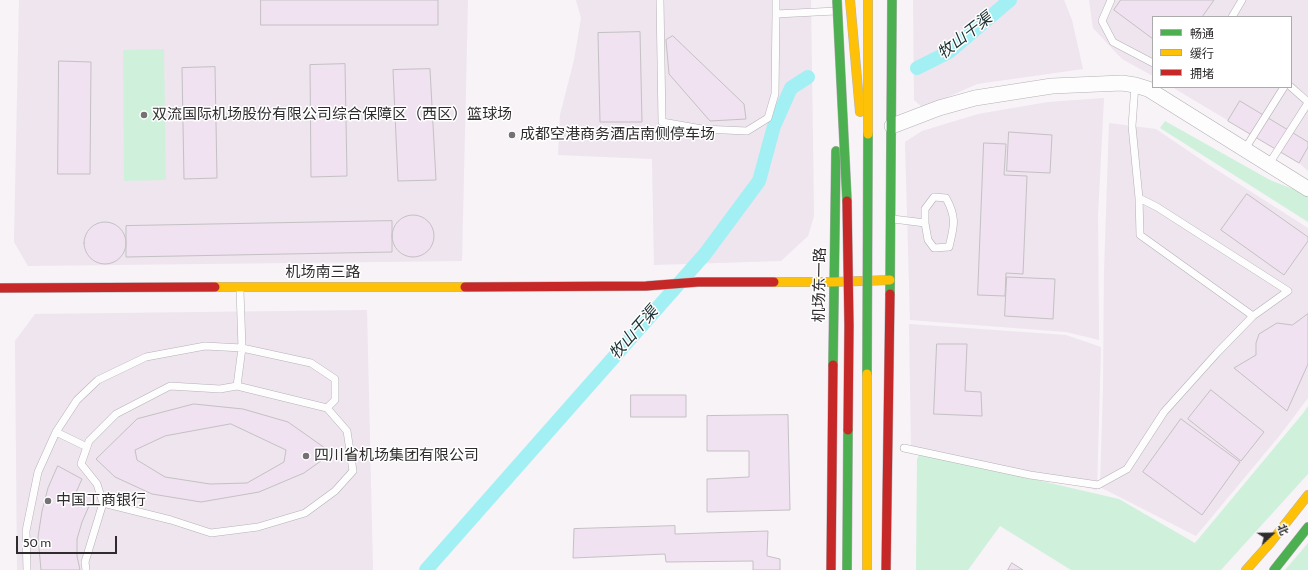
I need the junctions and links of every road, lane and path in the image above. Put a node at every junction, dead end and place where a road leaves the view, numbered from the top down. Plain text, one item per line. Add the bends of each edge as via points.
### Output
1 (660, 0) edge
2 (776, 0) edge
3 (838, 0) edge
4 (850, 0) edge
5 (868, 0) edge
6 (892, 0) edge
7 (1111, 0) edge
8 (1242, 0) edge
9 (839, 11) junction
10 (776, 14) junction
11 (1233, 16) edge
12 (1152, 62) edge
13 (1135, 85) junction
14 (1283, 88) edge
15 (1292, 88) edge
16 (1308, 102) edge
17 (892, 126) junction
18 (1245, 149) junction
19 (1269, 164) junction
20 (1308, 189) edge
21 (1139, 198) junction
22 (868, 210) junction
23 (891, 218) junction
24 (925, 223) junction
25 (890, 280) junction
26 (833, 282) junction
27 (240, 287) junction
28 (0, 288) edge
29 (1253, 316) junction
30 (242, 348) junction
31 (236, 386) junction
32 (327, 408) junction
33 (56, 432) junction
34 (87, 447) junction
35 (904, 448) dead end
36 (888, 461) junction
37 (1308, 495) edge
38 (103, 503) junction
39 (1308, 527) edge
40 (896, 532) dead end
41 (27, 570) edge
42 (86, 570) edge
43 (831, 570) edge
44 (847, 570) edge
45 (867, 570) edge
46 (886, 570) edge
47 (1246, 570) edge
48 (1274, 570) edge

1 - 10 lane via 662,122 702,129 747,131 768,118 775,94
2 - 10 lane
3 - 9 main road, 机场东一路
3 - 44 main road, bridge via 850,326
4 - 22 main road, bridge
5 - 22 main road, bridge
6 - 17 main road
7 - 12 lane via 1102,21 1113,42
8 - 11 lane
9 - 10 lane
9 - 26 main road, 机场东一路
13 - 17 street via 1052,86 975,98 939,108
13 - 18 street via 1148,89
13 - 21 lane via 1132,126
14 - 18 lane
15 - 16 lane
16 - 19 lane
17 - 23 main road
18 - 19 street
19 - 20 street
21 - 29 lane via 1140,235
21 - 29 lane via 1288,291
22 - 45 main road, bridge
23 - 24 lane
23 - 25 main road
24 - 24 lane via 928,240 934,248 949,247 954,227 953,210 946,198 934,198 925,208
25 - 26 main road, 机场南三路
25 - 36 main road
26 - 27 main road, 机场南三路 via 698,282 646,286
26 - 43 main road, 机场东一路
27 - 28 main road, 机场南三路
27 - 30 lane
29 - 35 lane via 1164,412 1127,469 1098,485 1030,475
30 - 31 lane
30 - 32 lane via 311,363 335,379 335,400
30 - 33 lane via 205,346 146,357 98,380 76,400
31 - 32 lane
31 - 34 lane via 220,389 170,386 116,414 89,441
32 - 38 lane via 347,431 353,471 335,491 305,513 258,527 211,533
33 - 34 lane
33 - 41 lane via 38,472 26,531
34 - 38 lane via 81,464 97,484
36 - 40 main road via 893,487
36 - 46 main road
37 - 47 main road
38 - 42 lane via 85,562
39 - 48 main road

